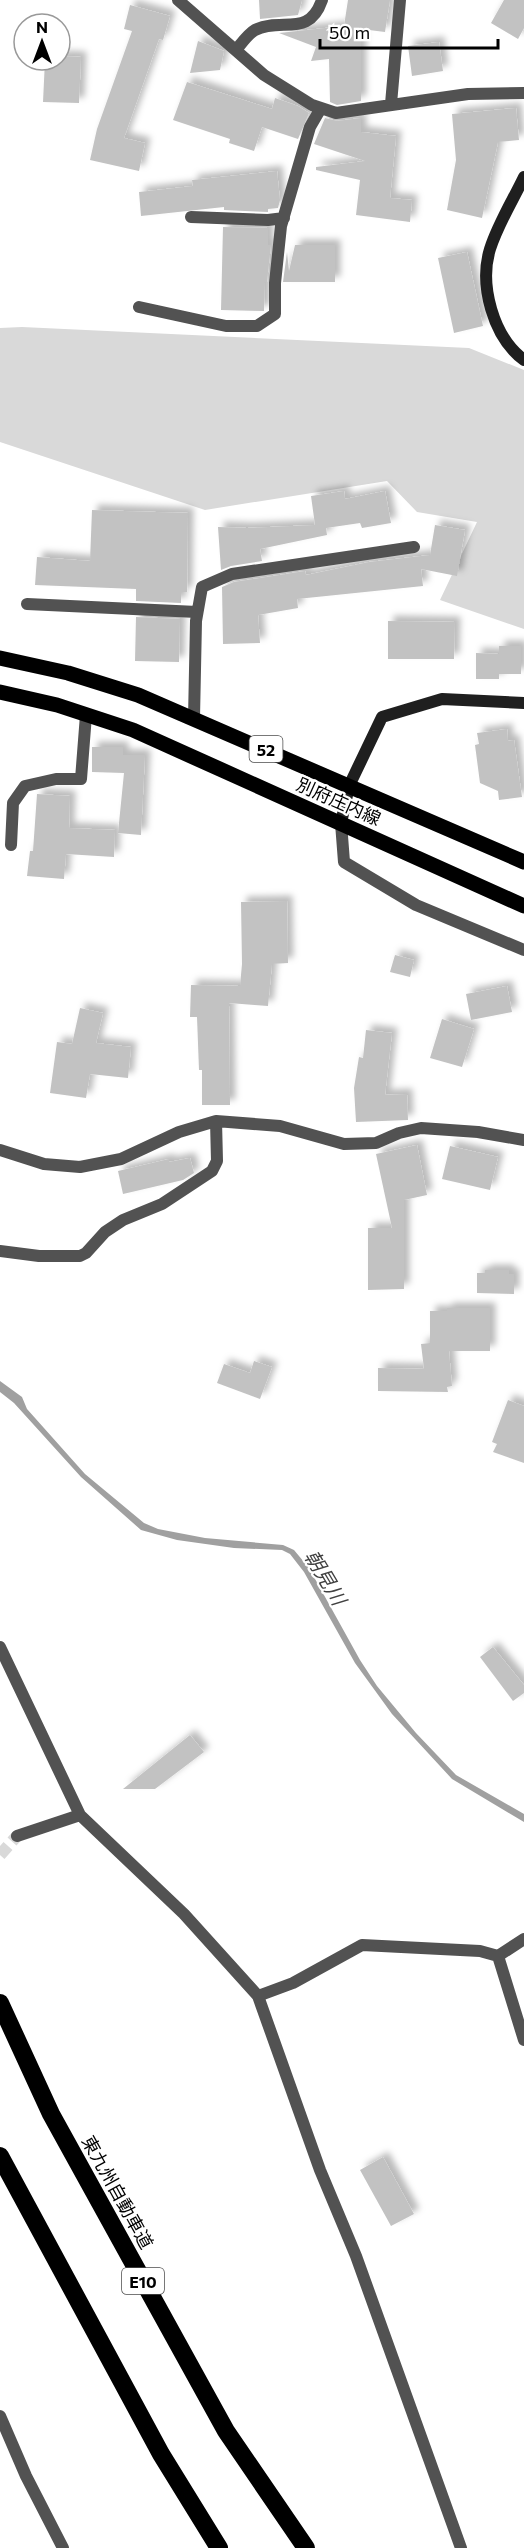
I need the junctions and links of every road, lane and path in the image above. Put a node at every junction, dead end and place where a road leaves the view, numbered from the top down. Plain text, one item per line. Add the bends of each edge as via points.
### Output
1 (178, 0) edge
2 (322, 0) edge
3 (399, 0) edge
4 (236, 50) junction
5 (524, 93) edge
6 (391, 104) junction
7 (321, 108) junction
8 (524, 177) edge
9 (191, 217) dead end
10 (284, 218) junction
11 (139, 307) dead end
12 (524, 360) edge
13 (414, 547) dead end
14 (27, 604) dead end
15 (197, 612) junction
16 (0, 658) edge
17 (0, 692) edge
18 (524, 703) edge
19 (86, 715) junction
20 (194, 718) junction
21 (349, 786) junction
22 (340, 824) junction
23 (11, 845) dead end
24 (524, 862) edge
25 (524, 906) edge
26 (524, 950) edge
27 (216, 1121) junction
28 (524, 1140) edge
29 (0, 1150) edge
30 (0, 1251) edge
31 (0, 1647) edge
32 (80, 1815) junction
33 (17, 1836) tunnel mouth
34 (524, 1939) edge
35 (498, 1956) junction
36 (258, 1996) junction
37 (0, 2003) edge
38 (524, 2040) edge
39 (0, 2156) edge
40 (0, 2416) edge
41 (63, 2548) edge
42 (219, 2548) edge
43 (306, 2548) edge
44 (461, 2548) edge

1 - 4 street
2 - 4 street via 310,20 254,31
3 - 6 street
4 - 7 street via 264,75
5 - 6 street via 468,94
6 - 7 street via 336,113
7 - 10 street via 310,127
8 - 12 street via 489,251 487,284 499,328
9 - 10 street
10 - 11 street via 275,282 276,314 256,326 226,326
13 - 15 street via 232,574 202,587
14 - 15 street
15 - 20 street
16 - 20 main road, 別府庄内線 / 52 via 68,673
17 - 19 main road, 別府庄内線 / 52
18 - 21 street via 442,699 382,717
19 - 22 main road, 別府庄内線 / 52 via 133,730
19 - 23 street via 81,779 56,779 25,786 14,802
20 - 21 main road, 別府庄内線 / 52
21 - 22 street
21 - 24 main road, 別府庄内線 / 52
22 - 25 main road, 別府庄内線 / 52
22 - 26 street via 344,862 416,905
27 - 28 street via 280,1126 344,1144 376,1143 421,1128
27 - 29 street via 178,1132 121,1159 80,1167 44,1164
27 - 30 street via 217,1161 212,1172 162,1204 123,1220 80,1256
31 - 32 street
32 - 33 street
32 - 36 street via 184,1914
34 - 35 street
35 - 36 street via 480,1951 363,1945 293,1983
35 - 38 street
36 - 44 street
37 - 43 highway, 東九州自動車道 / E10 via 51,2114 226,2431
39 - 42 highway via 160,2454
40 - 41 street

